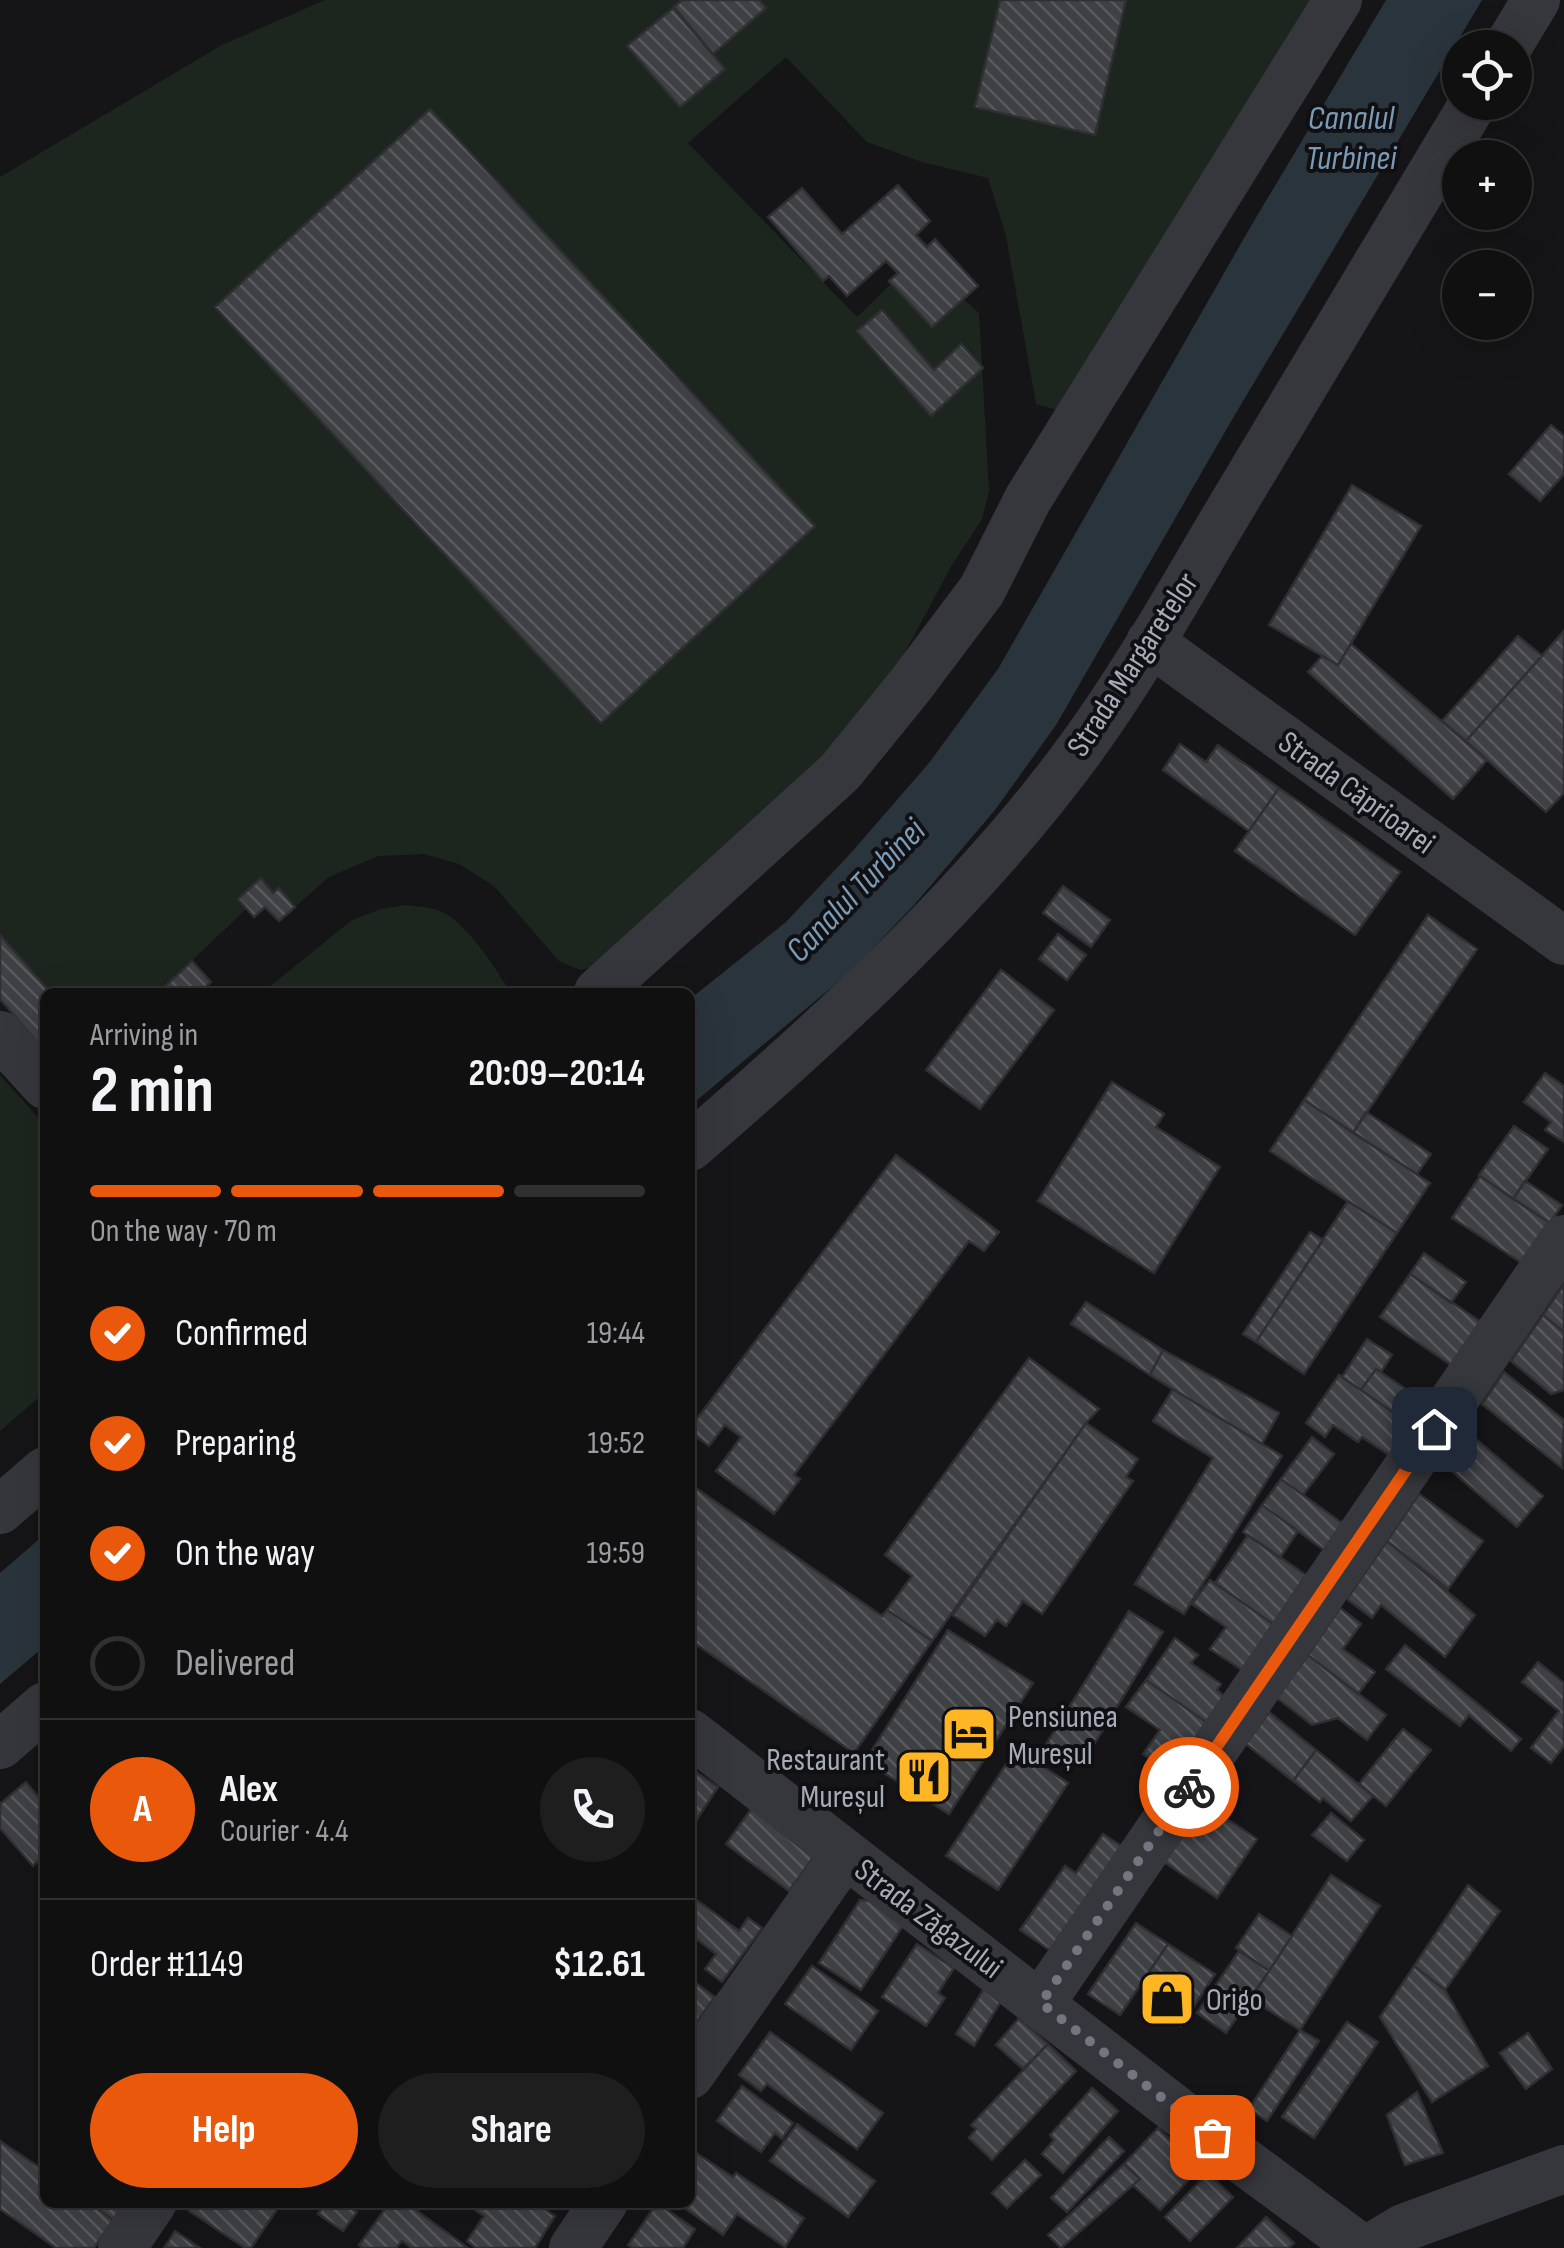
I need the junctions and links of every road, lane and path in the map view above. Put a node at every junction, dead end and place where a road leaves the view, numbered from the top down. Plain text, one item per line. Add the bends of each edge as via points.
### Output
1 (1338, 0) edge
2 (1536, 0) edge
3 (1518, 30) edge
4 (1463, 120) edge
5 (1150, 642) junction
6 (1564, 941) edge
7 (602, 988) edge
8 (0, 1036) edge
9 (40, 1080) edge
10 (695, 1143) edge
11 (1564, 1239) edge
12 (40, 1475) edge
13 (0, 1510) edge
14 (40, 1710) edge
15 (695, 1737) edge
16 (0, 1746) edge
17 (845, 1854) junction
18 (1041, 2003) junction
19 (695, 2067) edge
20 (1562, 2174) edge
21 (149, 2208) edge
22 (600, 2208) edge
23 (122, 2248) edge
24 (573, 2248) edge
25 (1361, 2248) edge
26 (1370, 2248) edge

1 - 7 street via 1028,499 982,590 910,687 840,772
2 - 3 street
4 - 5 street, Strada Margaretelor
5 - 6 street, Strada Căprioarei
5 - 10 street, Strada Margaretelor via 1019,827 800,1052
8 - 9 street
11 - 18 street
12 - 13 street
14 - 16 street
15 - 17 street, Strada Zăgazului
17 - 18 street, Strada Zăgazului
17 - 19 street
18 - 25 street, Strada Zăgazului
20 - 26 street via 1402,2228
21 - 23 street
22 - 24 street

